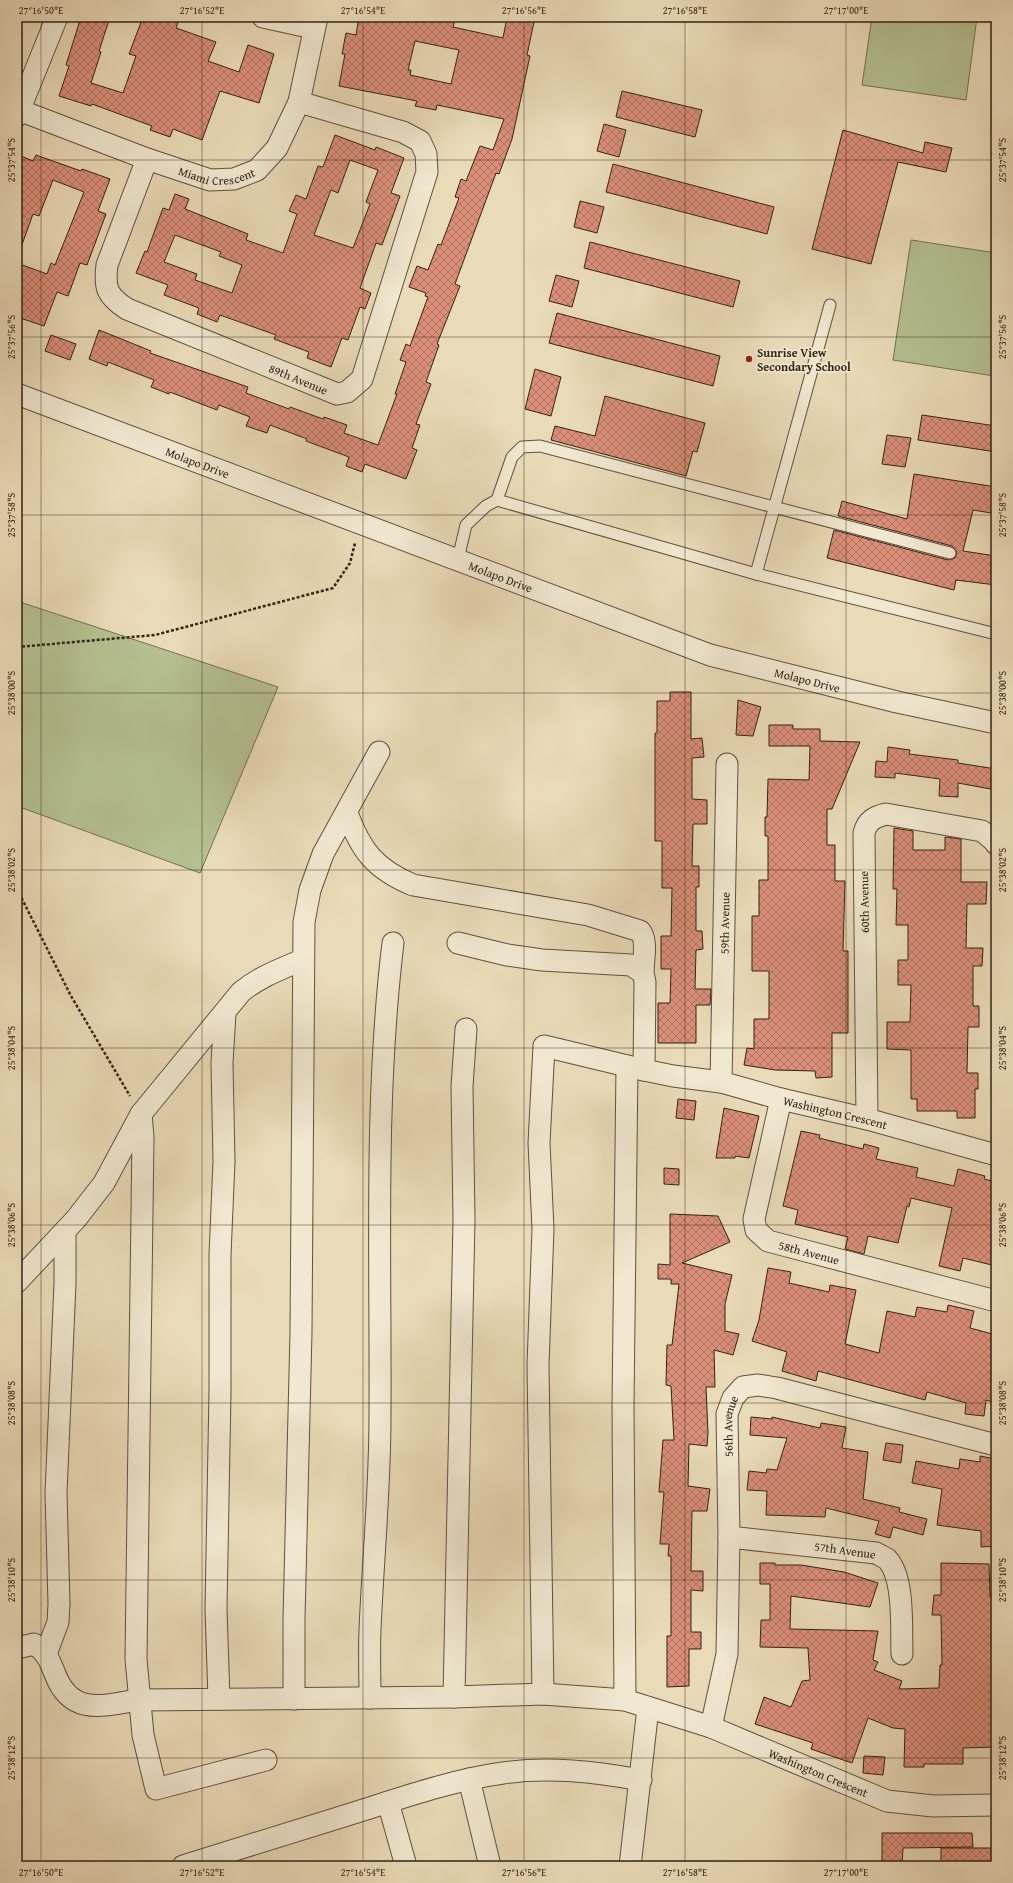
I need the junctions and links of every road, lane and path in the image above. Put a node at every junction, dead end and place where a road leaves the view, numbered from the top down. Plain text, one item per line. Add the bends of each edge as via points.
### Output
1 (57, 17) edge
2 (263, 17) edge
3 (315, 22) edge
4 (299, 102) junction
5 (18, 113) edge
6 (148, 159) junction
7 (830, 305) dead end
8 (17, 394) edge
9 (497, 500) junction
10 (774, 509) junction
11 (360, 523) junction
12 (950, 553) dead end
13 (458, 559) junction
14 (756, 574) junction
15 (996, 634) edge
16 (17, 647) edge
17 (996, 723) edge
18 (379, 752) dead end
19 (727, 764) dead end
20 (346, 813) junction
21 (996, 844) edge
22 (17, 889) edge
23 (393, 943) dead end
24 (458, 943) dead end
25 (302, 960) junction
26 (643, 973) junction
27 (225, 1013) junction
28 (466, 1029) dead end
29 (635, 1068) junction
30 (721, 1082) junction
31 (781, 1099) junction
32 (140, 1114) junction
33 (867, 1119) junction
34 (996, 1155) edge
35 (65, 1231) junction
36 (17, 1282) edge
37 (996, 1301) edge
38 (996, 1445) edge
39 (729, 1537) junction
40 (17, 1648) edge
41 (46, 1654) junction
42 (902, 1654) dead end
43 (543, 1694) junction
44 (454, 1697) junction
45 (370, 1698) junction
46 (219, 1699) junction
47 (294, 1699) junction
48 (138, 1700) junction
49 (625, 1700) junction
50 (648, 1708) junction
51 (711, 1727) junction
52 (266, 1760) dead end
53 (469, 1780) junction
54 (641, 1780) junction
55 (388, 1802) junction
56 (996, 1805) edge
57 (183, 1866) edge
58 (406, 1866) edge
59 (490, 1866) edge
60 (630, 1866) edge

1 - 5 street
2 - 3 street
3 - 4 street, Miami Crescent
4 - 6 street, Miami Crescent via 277,148 257,170 240,177 210,180
4 - 6 street, 89th Avenue via 403,132 420,141 426,154 427,172 362,379 347,392 337,394 117,303 108,291 105,280 108,265
5 - 6 street, Miami Crescent
7 - 10 lane
8 - 11 street, Molapo Drive
9 - 10 lane via 512,457 522,447 540,446
9 - 13 lane via 486,506 466,525
9 - 14 lane
10 - 12 lane
10 - 14 lane
11 - 13 street, Molapo Drive
11 - 16 path via 350,563 333,588 155,635
13 - 17 street, Molapo Drive via 710,655 897,702
14 - 15 lane
18 - 20 street
19 - 30 street, 59th Avenue
20 - 25 street via 323,854 310,890 304,922
20 - 26 street via 363,849 375,862 391,876 413,885 588,915 640,931 644,940
21 - 33 street, 60th Avenue via 982,831 886,814 875,817 866,825 864,833
22 - 32 path via 71,996
23 - 45 street via 386,1004 381,1155 380,1420 370,1632
24 - 26 street via 528,958 631,965
25 - 27 street via 251,984 241,992
25 - 47 street via 301,1324
26 - 29 street via 645,1007
27 - 32 street
27 - 46 street via 222,1063 224,1161 220,1255 216,1609
28 - 44 street via 462,1086 464,1220
29 - 30 street, Washington Crescent
29 - 43 street, Washington Crescent via 544,1046 539,1143 543,1229 538,1365
29 - 49 street via 623,1406
30 - 31 street, Washington Crescent
31 - 33 street, Washington Crescent
31 - 37 street, 58th Avenue via 754,1219 756,1230 768,1241
32 - 35 street via 104,1183
32 - 48 street via 143,1137 136,1659
33 - 34 street, Washington Crescent
35 - 36 street
35 - 41 street via 56,1493 59,1604 58,1622
38 - 39 street, 56th Avenue via 777,1388 758,1385 743,1387 733,1398 727,1414
39 - 42 street, 57th Avenue via 876,1552 887,1560 894,1571 900,1593
39 - 51 street, 56th Avenue via 727,1654
40 - 41 street via 34,1644
41 - 48 street, Washington Crescent via 63,1691 73,1700 85,1705 101,1706
43 - 44 street, Washington Crescent
43 - 49 street, Washington Crescent
44 - 45 street, Washington Crescent
45 - 47 street, Washington Crescent
46 - 47 street, Washington Crescent
46 - 48 street, Washington Crescent
48 - 52 street via 142,1735 156,1789
49 - 50 street, Washington Crescent
50 - 51 street, Washington Crescent
50 - 54 street
51 - 56 street, Washington Crescent via 887,1801 933,1806
53 - 54 street via 503,1773 538,1770 612,1775
53 - 55 street
53 - 59 street
54 - 60 street
55 - 57 street
55 - 58 street

